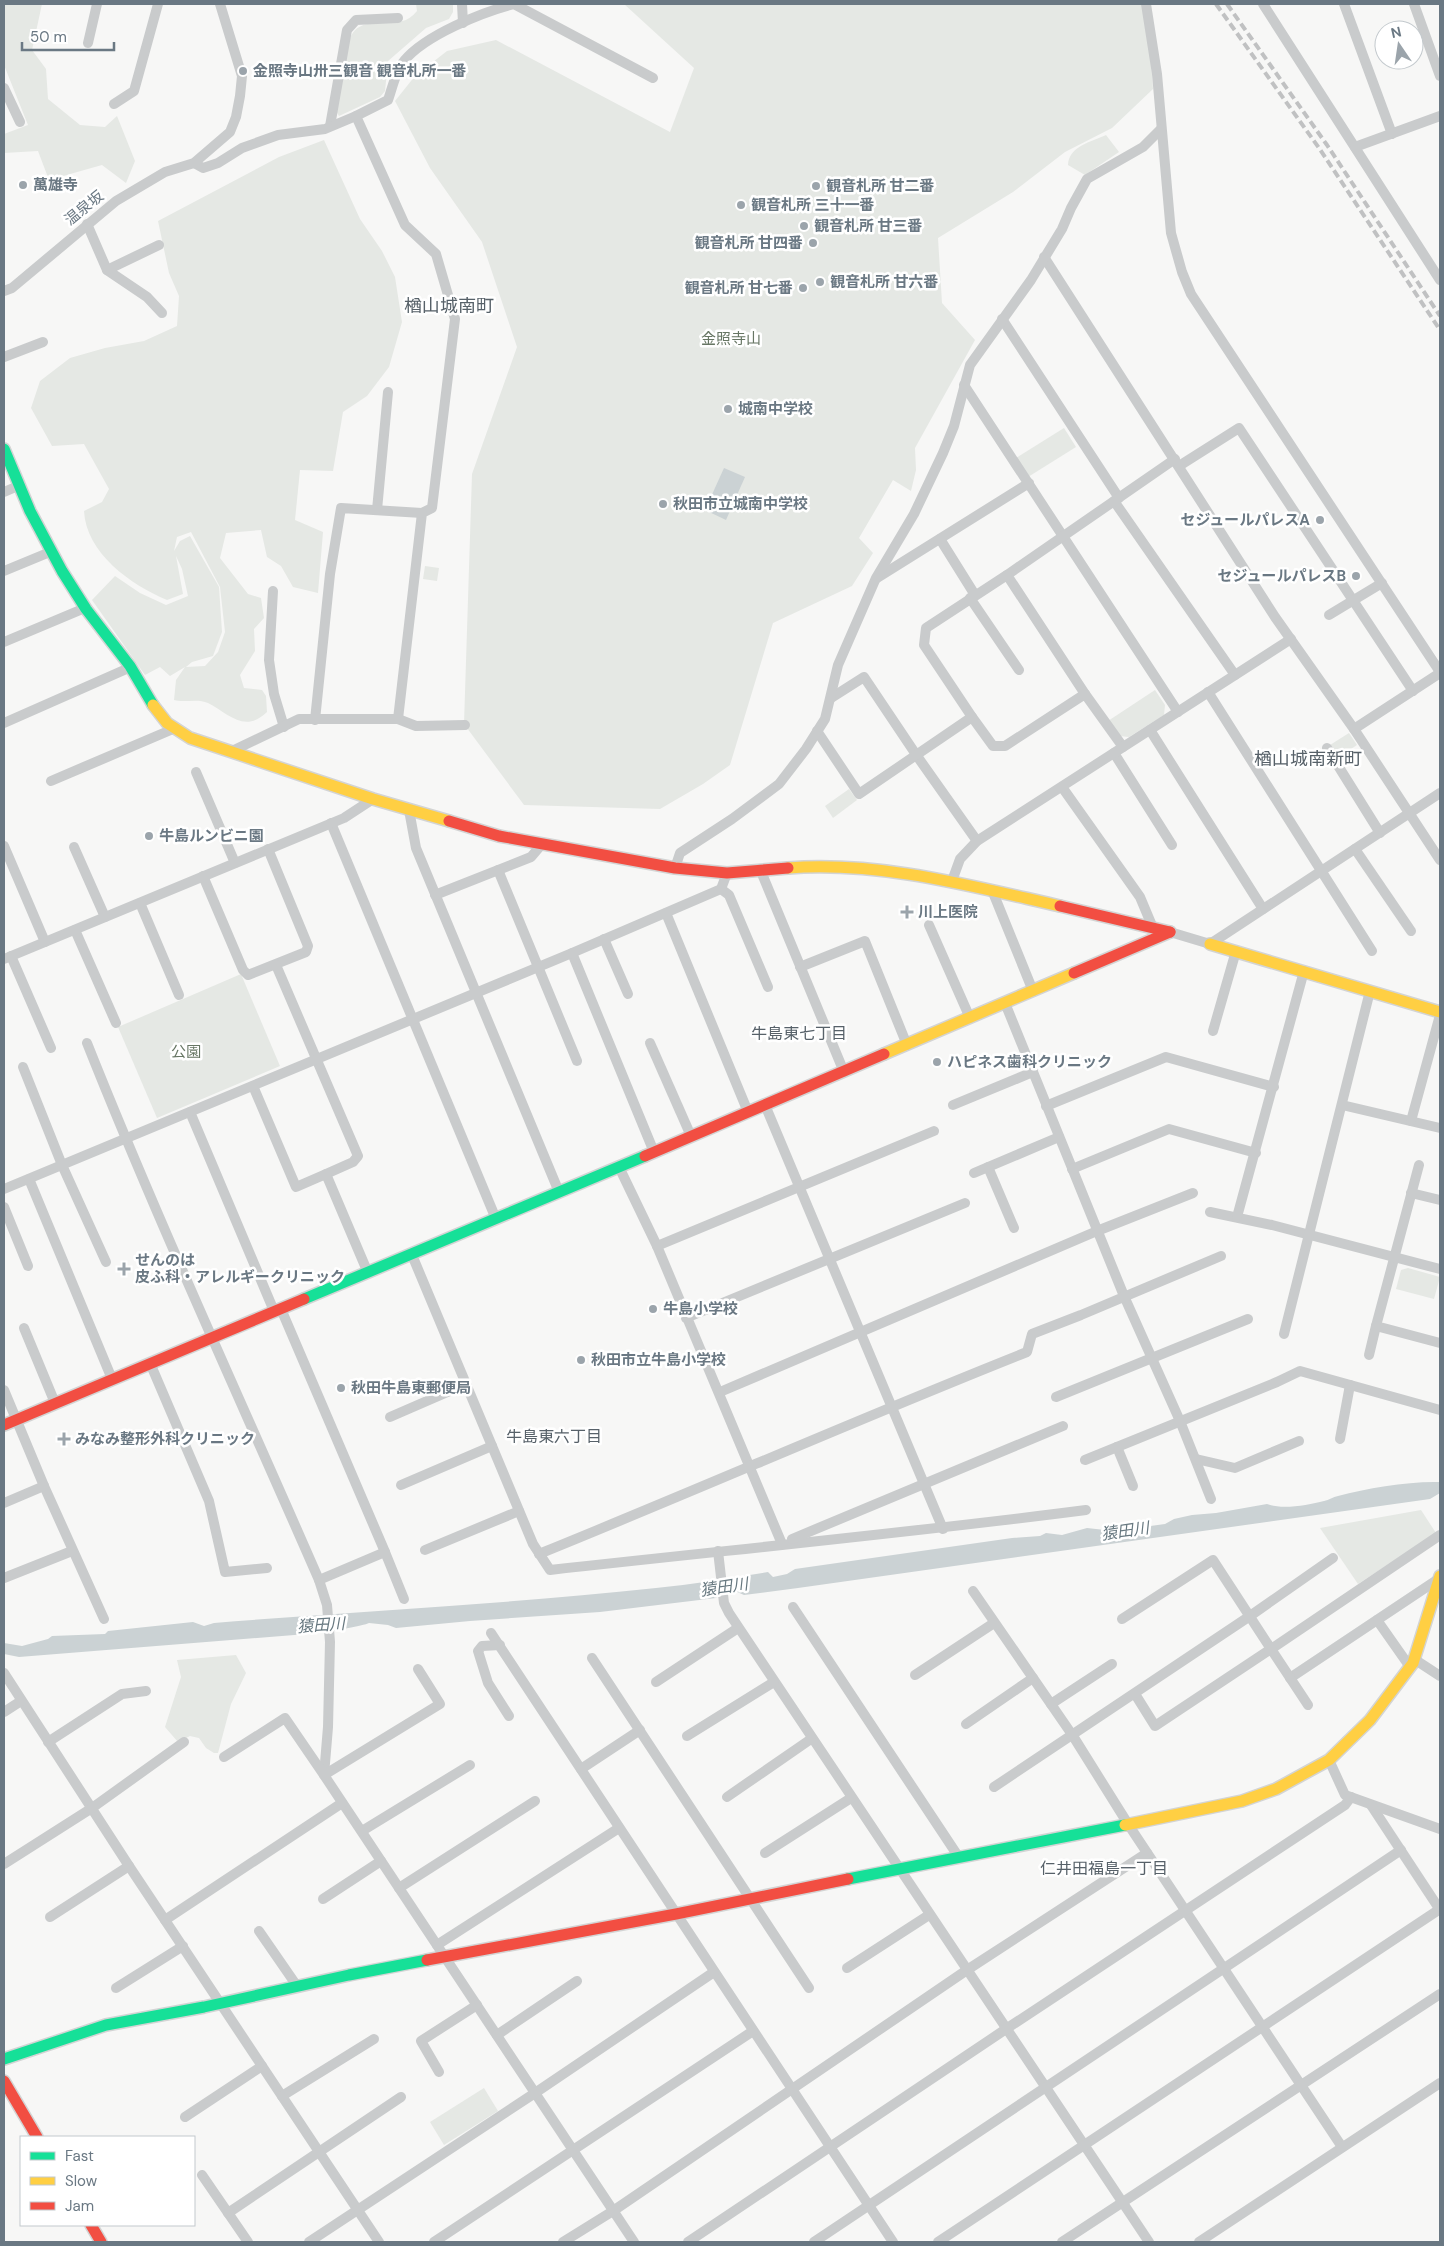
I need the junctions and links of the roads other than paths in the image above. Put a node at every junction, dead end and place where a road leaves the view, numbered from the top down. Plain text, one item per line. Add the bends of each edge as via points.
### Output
1 (97, 4) edge
2 (158, 4) edge
3 (220, 4) edge
4 (462, 4) edge
5 (1146, 4) edge
6 (1263, 4) edge
7 (1344, 4) edge
8 (1414, 4) edge
9 (398, 18) dead end
10 (463, 23) junction
11 (88, 43) dead end
12 (1440, 76) edge
13 (653, 78) dead end
14 (4, 88) edge
15 (114, 104) dead end
16 (356, 116) junction
17 (1440, 116) edge
18 (20, 122) dead end
19 (330, 126) junction
20 (1161, 129) junction
21 (1392, 134) junction
22 (1355, 147) junction
23 (194, 163) junction
24 (88, 224) junction
25 (159, 245) dead end
26 (1044, 257) junction
27 (107, 270) junction
28 (1440, 280) edge
29 (4, 290) edge
30 (162, 313) dead end
31 (1002, 319) junction
32 (43, 342) dead end
33 (4, 357) edge
34 (964, 384) junction
35 (388, 392) dead end
36 (4, 449) edge
37 (1177, 463) junction
38 (1029, 483) junction
39 (18, 486) junction
40 (4, 492) edge
41 (1116, 500) junction
42 (377, 510) junction
43 (422, 513) junction
44 (1063, 536) junction
45 (940, 539) junction
46 (50, 552) junction
47 (4, 571) edge
48 (1007, 575) junction
49 (876, 578) junction
50 (1382, 584) junction
51 (273, 591) dead end
52 (973, 596) junction
53 (1352, 600) junction
54 (85, 608) junction
55 (1329, 615) dead end
56 (1291, 639) junction
57 (4, 642) edge
58 (131, 667) junction
59 (1018, 670) dead end
60 (1440, 672) edge
61 (1235, 675) junction
62 (1413, 691) junction
63 (1208, 692) junction
64 (1085, 694) junction
65 (831, 698) junction
66 (1178, 712) junction
67 (972, 717) junction
68 (398, 719) junction
69 (315, 720) junction
70 (4, 723) edge
71 (465, 725) dead end
72 (284, 727) junction
73 (173, 729) junction
74 (1354, 729) junction
75 (1150, 730) junction
76 (817, 732) junction
77 (1327, 748) dead end
78 (1118, 750) junction
79 (232, 751) junction
80 (917, 756) junction
81 (196, 772) dead end
82 (51, 781) dead end
83 (1062, 787) junction
84 (1440, 793) edge
85 (373, 799) junction
86 (409, 810) junction
87 (1408, 814) junction
88 (331, 823) junction
89 (1380, 833) junction
90 (977, 841) junction
91 (542, 844) junction
92 (1172, 845) dead end
93 (4, 846) edge
94 (74, 847) dead end
95 (1355, 849) junction
96 (268, 850) junction
97 (1440, 860) edge
98 (236, 863) junction
99 (675, 868) junction
100 (760, 869) junction
101 (498, 870) junction
102 (1321, 871) junction
103 (727, 872) junction
104 (203, 876) junction
105 (952, 882) junction
106 (721, 889) junction
107 (992, 890) junction
108 (435, 895) junction
109 (140, 903) junction
110 (1263, 909) junction
111 (666, 913) junction
112 (105, 917) junction
113 (930, 925) dead end
114 (1153, 928) junction
115 (75, 930) junction
116 (1411, 931) dead end
117 (1170, 932) junction
118 (604, 940) junction
119 (45, 942) junction
120 (1210, 944) junction
121 (1236, 951) junction
122 (1372, 951) dead end
123 (572, 953) junction
124 (8, 958) edge
125 (276, 965) junction
126 (800, 967) junction
127 (538, 968) junction
128 (1304, 971) junction
129 (768, 986) dead end
130 (1033, 991) junction
131 (1370, 991) junction
132 (476, 994) junction
133 (628, 994) dead end
134 (179, 996) dead end
135 (1005, 1003) junction
136 (1440, 1014) edge
137 (970, 1018) junction
138 (412, 1020) junction
139 (116, 1023) dead end
140 (1213, 1031) dead end
141 (86, 1043) dead end
142 (650, 1043) dead end
143 (907, 1045) junction
144 (51, 1048) dead end
145 (316, 1060) junction
146 (577, 1061) dead end
147 (23, 1067) dead end
148 (844, 1072) junction
149 (1033, 1072) junction
150 (253, 1086) junction
151 (1274, 1087) junction
152 (765, 1105) junction
153 (952, 1105) dead end
154 (1342, 1105) junction
155 (1046, 1106) junction
156 (190, 1112) junction
157 (748, 1112) junction
158 (1411, 1121) junction
159 (1440, 1128) edge
160 (934, 1131) dead end
161 (691, 1136) junction
162 (1059, 1137) junction
163 (125, 1138) junction
164 (654, 1152) junction
165 (1256, 1153) junction
166 (62, 1165) junction
167 (1419, 1165) dead end
168 (619, 1167) junction
169 (988, 1167) junction
170 (1072, 1169) junction
171 (974, 1173) dead end
172 (326, 1174) junction
173 (29, 1179) junction
174 (801, 1187) junction
175 (4, 1189) edge
176 (559, 1192) junction
177 (1193, 1193) dead end
178 (1411, 1193) junction
179 (1440, 1200) edge
180 (964, 1203) dead end
181 (4, 1207) edge
182 (1210, 1212) dead end
183 (1238, 1217) junction
184 (496, 1219) junction
185 (1014, 1228) dead end
186 (1097, 1231) junction
187 (1309, 1234) junction
188 (657, 1246) junction
189 (412, 1254) junction
190 (1221, 1256) dead end
191 (1393, 1257) junction
192 (830, 1258) junction
193 (106, 1262) dead end
194 (28, 1266) dead end
195 (1440, 1269) edge
196 (368, 1273) junction
197 (1124, 1296) junction
198 (278, 1310) junction
199 (686, 1318) junction
200 (1248, 1319) dead end
201 (1376, 1326) junction
202 (24, 1328) dead end
203 (860, 1332) junction
204 (1284, 1334) dead end
205 (211, 1338) junction
206 (1440, 1343) edge
207 (1370, 1355) dead end
208 (1153, 1358) junction
209 (150, 1363) junction
210 (112, 1379) junction
211 (466, 1384) junction
212 (1350, 1385) junction
213 (4, 1390) edge
214 (720, 1392) junction
215 (1056, 1396) dead end
216 (55, 1403) junction
217 (892, 1406) junction
218 (1440, 1410) edge
219 (390, 1417) dead end
220 (16, 1420) junction
221 (1180, 1421) junction
222 (4, 1424) edge
223 (1063, 1426) dead end
224 (1340, 1439) dead end
225 (1298, 1441) dead end
226 (492, 1446) junction
227 (1117, 1447) junction
228 (1196, 1459) junction
229 (1085, 1460) dead end
230 (751, 1468) junction
231 (925, 1483) junction
232 (401, 1485) dead end
233 (44, 1486) junction
234 (1134, 1486) dead end
235 (1211, 1499) dead end
236 (4, 1503) edge
237 (1086, 1510) dead end
238 (520, 1511) junction
239 (943, 1528) junction
240 (1440, 1535) edge
241 (782, 1544) junction
242 (425, 1550) dead end
243 (72, 1551) junction
244 (718, 1551) junction
245 (385, 1552) junction
246 (540, 1554) junction
247 (1333, 1558) dead end
248 (266, 1568) dead end
249 (1440, 1577) edge
250 (4, 1578) edge
251 (319, 1580) junction
252 (972, 1590) dead end
253 (404, 1599) dead end
254 (793, 1607) dead end
255 (1250, 1616) junction
256 (104, 1619) dead end
257 (1122, 1619) dead end
258 (1377, 1620) junction
259 (994, 1623) junction
260 (738, 1628) junction
261 (491, 1633) dead end
262 (500, 1645) junction
263 (1271, 1649) junction
264 (592, 1658) dead end
265 (1412, 1663) junction
266 (1112, 1664) dead end
267 (418, 1669) dead end
268 (915, 1675) dead end
269 (1440, 1676) edge
270 (5, 1677) edge
271 (1032, 1678) junction
272 (1290, 1678) junction
273 (656, 1682) dead end
274 (774, 1682) junction
275 (146, 1691) dead end
276 (1135, 1694) junction
277 (21, 1702) junction
278 (1051, 1704) junction
279 (1308, 1705) dead end
280 (4, 1712) edge
281 (510, 1716) dead end
282 (966, 1724) dead end
283 (640, 1730) junction
284 (687, 1736) dead end
285 (1073, 1736) junction
286 (811, 1738) junction
287 (48, 1742) junction
288 (184, 1742) dead end
289 (224, 1757) dead end
290 (1329, 1760) junction
291 (470, 1765) dead end
292 (581, 1770) junction
293 (324, 1774) junction
294 (994, 1787) dead end
295 (728, 1797) dead end
296 (1352, 1797) junction
297 (850, 1798) junction
298 (535, 1801) dead end
299 (342, 1803) junction
300 (1371, 1805) junction
301 (92, 1808) junction
302 (1128, 1824) junction
303 (619, 1828) junction
304 (1440, 1829) edge
305 (362, 1831) junction
306 (1401, 1850) junction
307 (765, 1853) dead end
308 (1147, 1853) junction
309 (958, 1856) junction
310 (381, 1861) junction
311 (4, 1864) edge
312 (129, 1866) junction
313 (898, 1868) junction
314 (399, 1888) junction
315 (322, 1899) dead end
316 (749, 1899) junction
317 (1440, 1910) edge
318 (1186, 1912) junction
319 (676, 1914) junction
320 (929, 1915) junction
321 (50, 1917) dead end
322 (165, 1920) junction
323 (259, 1931) dead end
324 (438, 1945) junction
325 (183, 1946) junction
326 (444, 1956) junction
327 (848, 1968) dead end
328 (1224, 1969) junction
329 (967, 1970) junction
330 (714, 1972) junction
331 (577, 1980) dead end
332 (297, 1986) junction
333 (116, 1988) dead end
334 (809, 1988) dead end
335 (1440, 1994) edge
336 (220, 2003) junction
337 (477, 2005) junction
338 (1262, 2026) junction
339 (1006, 2029) junction
340 (753, 2031) junction
341 (497, 2035) junction
342 (374, 2039) dead end
343 (4, 2060) edge
344 (262, 2066) junction
345 (439, 2072) dead end
346 (4, 2081) edge
347 (1440, 2083) edge
348 (1301, 2084) junction
349 (1045, 2088) junction
350 (792, 2089) junction
351 (535, 2093) junction
352 (282, 2096) junction
353 (401, 2097) dead end
354 (185, 2117) dead end
355 (36, 2136) edge
356 (1084, 2146) junction
357 (831, 2147) junction
358 (1342, 2147) junction
359 (319, 2151) junction
360 (574, 2151) junction
361 (202, 2175) dead end
362 (1122, 2203) junction
363 (869, 2206) junction
364 (357, 2209) junction
365 (613, 2211) junction
366 (228, 2213) junction
367 (92, 2226) edge
368 (101, 2242) edge
369 (247, 2242) edge
370 (309, 2242) edge
371 (379, 2242) edge
372 (434, 2242) edge
373 (563, 2242) edge
374 (634, 2242) edge
375 (688, 2242) edge
376 (814, 2242) edge
377 (893, 2242) edge
378 (938, 2242) edge
379 (1062, 2242) edge
380 (1149, 2242) edge
381 (1199, 2242) edge

1 - 11 street
2 - 15 street via 134,92
3 - 23 street via 242,76 240,96 230,132
4 - 10 street
5 - 20 street via 1157,74
6 - 22 street
7 - 21 street
8 - 12 street
9 - 19 street via 356,20 347,30
10 - 13 street via 514,4
10 - 16 street via 420,47 403,62 388,100
14 - 18 street
16 - 19 street
16 - 43 street via 405,225 436,254 455,319 432,508
17 - 21 street
19 - 23 street via 278,135 242,148 203,168
20 - 26 street via 1143,147 1087,179
20 - 50 street via 1171,233 1191,294
21 - 22 street
22 - 28 street
23 - 24 street, 温泉坂 via 165,172 116,201
24 - 27 street
24 - 29 street, 温泉坂 via 12,288
25 - 27 street
26 - 31 street
26 - 37 street
27 - 30 street via 147,297
31 - 34 street via 970,366
31 - 41 street
32 - 33 street
34 - 38 street
34 - 49 street via 954,426 943,453 914,514
35 - 42 street
36 - 39 street
37 - 41 street
37 - 53 street via 1239,428
37 - 56 street
38 - 44 street
38 - 45 street
39 - 40 street
39 - 46 street
41 - 44 street
41 - 61 street
42 - 43 street
42 - 69 street via 341,508 330,574
43 - 68 street
44 - 48 street
44 - 66 street
45 - 49 street
45 - 52 street
46 - 47 street
46 - 54 street
48 - 52 street
48 - 64 street
49 - 65 street via 838,665
50 - 53 street
50 - 60 street
51 - 72 street via 269,660 274,694
52 - 59 street
52 - 67 street via 926,628 924,645
53 - 55 street
53 - 62 street
54 - 57 street
54 - 58 street
56 - 61 street
56 - 74 street
58 - 70 street
58 - 73 street via 163,720
60 - 62 street
61 - 63 street
62 - 74 street
63 - 66 street
63 - 102 street
64 - 67 street via 1005,746 993,746
64 - 78 street
65 - 76 street
65 - 80 street via 864,676
66 - 75 street
67 - 80 street
68 - 69 street
68 - 71 street via 416,726
69 - 72 street via 299,719
72 - 79 street
73 - 79 street
73 - 82 street
74 - 87 street
75 - 78 street
75 - 110 street
76 - 80 street via 859,794
76 - 99 street via 779,784 680,852
77 - 89 street
78 - 83 street
78 - 92 street
79 - 85 street
80 - 90 street
81 - 98 street
83 - 90 street
83 - 114 street via 1140,898
84 - 87 street
85 - 86 street
85 - 88 street
86 - 91 street via 499,836
86 - 108 street via 416,848
87 - 89 street
87 - 97 street
88 - 96 street
88 - 138 street
89 - 95 street
90 - 105 street via 960,859
91 - 99 street
91 - 101 street via 531,857
93 - 119 street
94 - 112 street
95 - 102 street
95 - 116 street
96 - 98 street
96 - 125 street via 308,946 306,952
98 - 104 street
99 - 103 street
100 - 103 street
100 - 105 street via 803,867 891,871
100 - 126 street
101 - 108 street
101 - 127 street
102 - 110 street
102 - 122 street
103 - 106 street
104 - 109 street
104 - 125 street via 243,970 248,975
105 - 107 street
106 - 111 street
106 - 129 street via 729,895
107 - 114 street
107 - 130 street
108 - 132 street
109 - 112 street
109 - 134 street
110 - 120 street
111 - 118 street
111 - 157 street
112 - 115 street
113 - 137 street
114 - 117 street
115 - 119 street
115 - 139 street
117 - 120 street
117 - 130 street
118 - 123 street
118 - 133 street
119 - 124 street
120 - 121 street
121 - 128 street
121 - 140 street
123 - 127 street
123 - 164 street
124 - 144 street
125 - 145 street
126 - 143 street via 865,941
126 - 148 street
127 - 132 street
127 - 146 street
128 - 131 street
128 - 151 street
130 - 135 street
131 - 136 street
131 - 154 street
132 - 138 street
132 - 176 street
135 - 137 street
135 - 149 street
136 - 158 street
137 - 143 street
138 - 145 street
138 - 184 street
141 - 163 street
142 - 161 street
143 - 148 street
145 - 150 street
145 - 172 street via 358,1156 353,1162
147 - 166 street
148 - 152 street
149 - 153 street
149 - 155 street
150 - 156 street
150 - 172 street via 296,1186
151 - 155 street via 1166,1056
151 - 165 street
152 - 157 street
152 - 174 street
154 - 158 street
154 - 187 street
155 - 162 street
156 - 163 street
156 - 198 street
157 - 161 street
158 - 159 street
160 - 174 street
161 - 164 street
162 - 169 street
162 - 170 street
163 - 166 street
163 - 205 street
164 - 168 street
165 - 170 street via 1169,1129
165 - 183 street
166 - 173 street
166 - 193 street
167 - 178 street
168 - 176 street
168 - 188 street
169 - 171 street
169 - 185 street
170 - 186 street
172 - 196 street
173 - 175 street
173 - 210 street
174 - 188 street
174 - 192 street
176 - 184 street
177 - 186 street
178 - 179 street
178 - 191 street
180 - 192 street
181 - 194 street
182 - 183 street
183 - 187 street
184 - 189 street
186 - 197 street
186 - 203 street
187 - 191 street
187 - 204 street
188 - 199 street
189 - 196 street
189 - 211 street
190 - 197 street
191 - 195 street
191 - 201 street
192 - 199 street
192 - 203 street
196 - 198 street
197 - 208 street
197 - 217 street via 1032,1334 1027,1352
198 - 205 street
198 - 245 street
199 - 214 street
200 - 208 street
201 - 206 street
201 - 207 street
202 - 216 street
203 - 214 street
203 - 217 street
205 - 209 street
205 - 251 street
208 - 215 street
208 - 221 street
209 - 210 street
209 - 248 street via 209,1501 225,1572
210 - 216 street
211 - 219 street
211 - 226 street
212 - 218 street
212 - 221 street via 1300,1371
212 - 224 street
213 - 220 street
214 - 230 street
216 - 220 street
217 - 230 street
217 - 231 street
220 - 222 street
220 - 233 street
221 - 227 street
221 - 228 street
223 - 231 street
225 - 228 street via 1235,1468
226 - 232 street
226 - 238 street
227 - 229 street
227 - 234 street
228 - 235 street
230 - 241 street
230 - 246 street
231 - 239 street
231 - 241 street
233 - 236 street
233 - 243 street
237 - 239 street
238 - 242 street
238 - 246 street
239 - 241 street
240 - 263 street
241 - 244 street
243 - 250 street
243 - 256 street
244 - 246 street via 550,1570
244 - 260 street via 724,1603
245 - 251 street
245 - 253 street
247 - 255 street
249 - 258 street
249 - 265 street
251 - 293 street via 327,1605 330,1642
252 - 259 street
254 - 309 street
255 - 257 street via 1213,1560
255 - 263 street
255 - 276 street
258 - 265 street
258 - 272 street
259 - 268 street
259 - 271 street
260 - 273 street
260 - 274 street
261 - 262 street
262 - 281 street via 482,1646 478,1651 488,1683
262 - 292 street
263 - 272 street
263 - 276 street via 1155,1726
264 - 283 street
265 - 269 street
265 - 290 street via 1370,1720
266 - 278 street
267 - 293 street via 440,1704
270 - 277 street
271 - 278 street
271 - 282 street
272 - 279 street
274 - 284 street
274 - 286 street
275 - 287 street via 122,1694
276 - 285 street
277 - 280 street
277 - 287 street
278 - 285 street
283 - 292 street
283 - 316 street
285 - 294 street
285 - 302 street
286 - 295 street
286 - 297 street
287 - 301 street
288 - 301 street
289 - 293 street via 286,1718
290 - 296 street via 1345,1795
290 - 302 street via 1276,1789 1242,1801
291 - 305 street
292 - 303 street
293 - 299 street
296 - 300 street
296 - 318 street via 1345,1805
297 - 307 street
297 - 313 street
298 - 314 street
299 - 305 street
299 - 322 street
300 - 304 street
300 - 306 street
301 - 311 street
301 - 312 street
302 - 308 street
302 - 309 street
303 - 319 street
303 - 324 street
305 - 310 street
306 - 317 street
306 - 328 street
308 - 318 street
308 - 329 street
309 - 313 street
310 - 314 street
310 - 315 street
312 - 321 street
312 - 322 street
313 - 316 street
313 - 320 street
314 - 324 street
316 - 319 street
316 - 334 street
317 - 338 street
318 - 328 street
318 - 339 street
319 - 326 street
319 - 330 street
320 - 327 street
320 - 329 street
322 - 325 street
323 - 332 street
324 - 326 street
325 - 333 street
325 - 336 street
326 - 332 street
326 - 337 street
328 - 338 street
328 - 349 street
329 - 339 street
329 - 350 street
330 - 340 street
330 - 351 street
331 - 341 street
332 - 336 street
335 - 348 street
336 - 343 street via 106,2025
336 - 344 street
337 - 341 street
337 - 345 street via 421,2041
338 - 348 street
338 - 356 street
339 - 349 street
339 - 357 street
340 - 350 street
340 - 360 street
341 - 351 street
342 - 352 street
344 - 352 street
344 - 354 street
346 - 355 street
347 - 358 street
348 - 358 street
348 - 362 street
349 - 356 street
349 - 363 street
350 - 357 street
350 - 365 street
351 - 360 street
351 - 364 street
352 - 359 street
353 - 359 street
356 - 362 street
356 - 378 street
357 - 363 street
357 - 375 street
358 - 381 street
359 - 364 street
359 - 366 street
360 - 365 street
360 - 372 street
361 - 366 street
362 - 379 street
362 - 380 street
363 - 376 street
363 - 377 street
364 - 370 street
364 - 371 street
365 - 373 street
365 - 374 street
366 - 369 street
367 - 368 street

